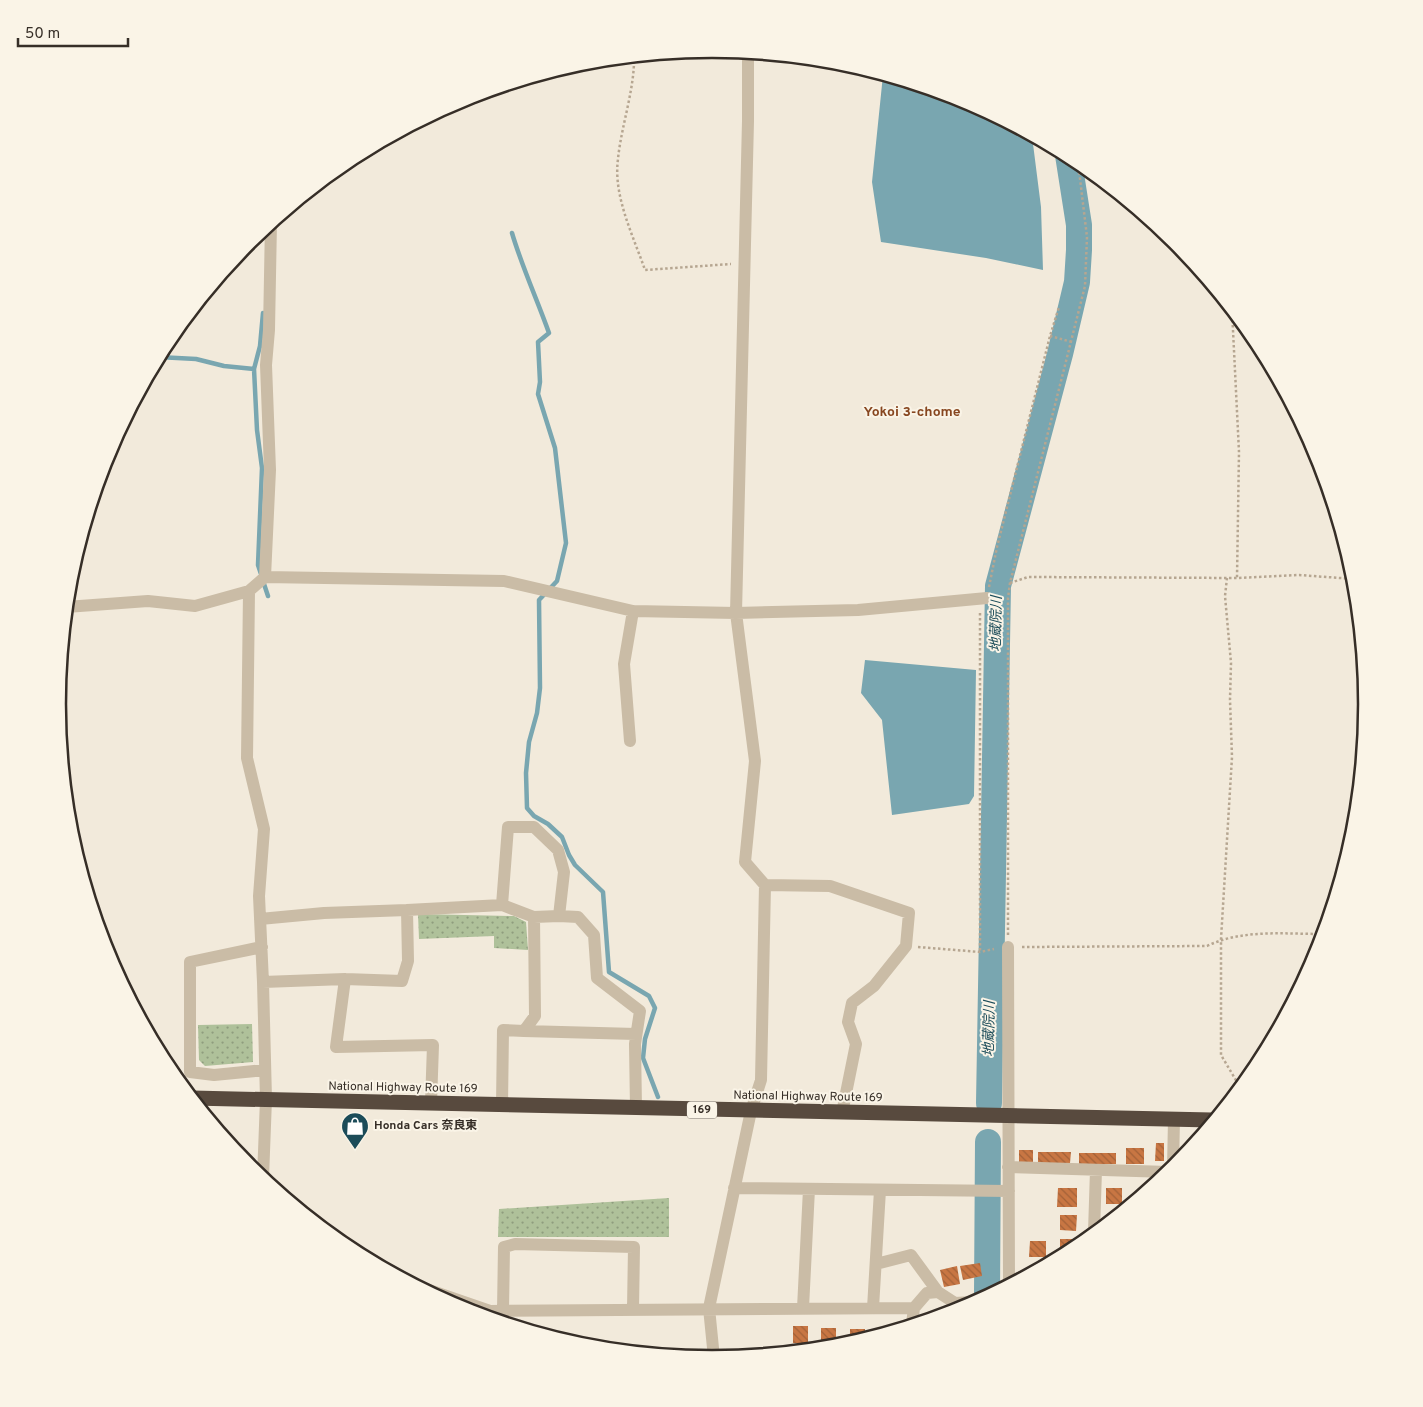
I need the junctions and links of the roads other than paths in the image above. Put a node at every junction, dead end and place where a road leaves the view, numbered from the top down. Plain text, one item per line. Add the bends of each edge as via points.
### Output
1 (748, 59) edge
2 (270, 233) edge
3 (265, 577) junction
4 (249, 591) junction
5 (983, 598) road end
6 (73, 606) edge
7 (633, 611) junction
8 (736, 613) junction
9 (630, 741) dead end
10 (765, 885) junction
11 (502, 905) junction
12 (407, 910) junction
13 (559, 916) junction
14 (534, 918) junction
15 (260, 919) junction
16 (262, 947) junction
17 (1008, 947) road end
18 (345, 979) junction
19 (264, 982) junction
20 (524, 1031) junction
21 (636, 1034) junction
22 (265, 1070) junction
23 (200, 1098) edge
24 (266, 1099) junction
25 (431, 1103) junction
26 (502, 1105) junction
27 (636, 1108) junction
28 (751, 1111) junction
29 (842, 1113) junction
30 (1008, 1117) junction
31 (1174, 1119) junction
32 (1205, 1120) edge
33 (1173, 1154) edge
34 (263, 1167) edge
35 (1008, 1167) junction
36 (1096, 1170) junction
37 (1156, 1172) edge
38 (734, 1188) junction
39 (809, 1189) junction
40 (880, 1190) junction
41 (1009, 1191) junction
42 (1094, 1224) edge
43 (876, 1264) junction
44 (1009, 1277) edge
45 (938, 1292) junction
46 (951, 1303) edge
47 (709, 1308) junction
48 (803, 1308) junction
49 (873, 1308) junction
50 (914, 1308) junction
51 (633, 1309) junction
52 (493, 1311) edge
53 (503, 1311) junction
54 (913, 1317) edge
55 (713, 1350) edge

1 - 8 street
2 - 3 street via 266,365 270,470
3 - 4 street
3 - 7 street via 504,582
4 - 6 street via 195,606 148,601
4 - 15 street via 247,758 264,829
5 - 8 street via 858,610
7 - 8 street
7 - 9 street via 624,664
8 - 10 street via 755,761 745,862
10 - 28 street via 762,1080
10 - 29 street via 830,886 909,913 906,946 874,986 852,1003 848,1022 856,1044
11 - 12 street
11 - 13 street via 508,826 534,827 558,850 564,872
11 - 14 street
12 - 15 street
12 - 18 street via 408,961 402,981
13 - 14 street
13 - 21 street via 578,917 594,935 597,978 640,1011
14 - 20 street via 535,1016
15 - 16 street
16 - 19 street
16 - 22 street via 190,962 190,1072 214,1075
17 - 30 street
18 - 19 street
18 - 25 street via 336,1047 433,1045
19 - 22 street
20 - 21 street
20 - 26 street via 502,1030
21 - 27 street
22 - 24 street
23 - 24 highway, National Highway Route 169 / 169
24 - 25 highway, National Highway Route 169 / 169
24 - 34 street
25 - 26 highway, National Highway Route 169 / 169
26 - 27 highway, National Highway Route 169 / 169
27 - 28 highway, National Highway Route 169 / 169
28 - 29 highway, National Highway Route 169 / 169
28 - 38 street
29 - 30 highway, National Highway Route 169 / 169
30 - 31 highway, National Highway Route 169 / 169
30 - 35 street
31 - 32 highway, National Highway Route 169 / 169
31 - 33 street
35 - 36 street
35 - 41 street
36 - 37 street
36 - 42 street
38 - 39 street
38 - 47 street
39 - 40 street
39 - 48 street
40 - 41 street
40 - 43 street
41 - 44 street
43 - 45 street via 911,1255
43 - 49 street
45 - 46 street
45 - 50 street via 927,1293
47 - 48 street
47 - 51 street
47 - 55 street
48 - 49 street
49 - 50 street
50 - 54 street
51 - 53 street
51 - 53 street via 634,1247 515,1244 504,1247
52 - 53 street

